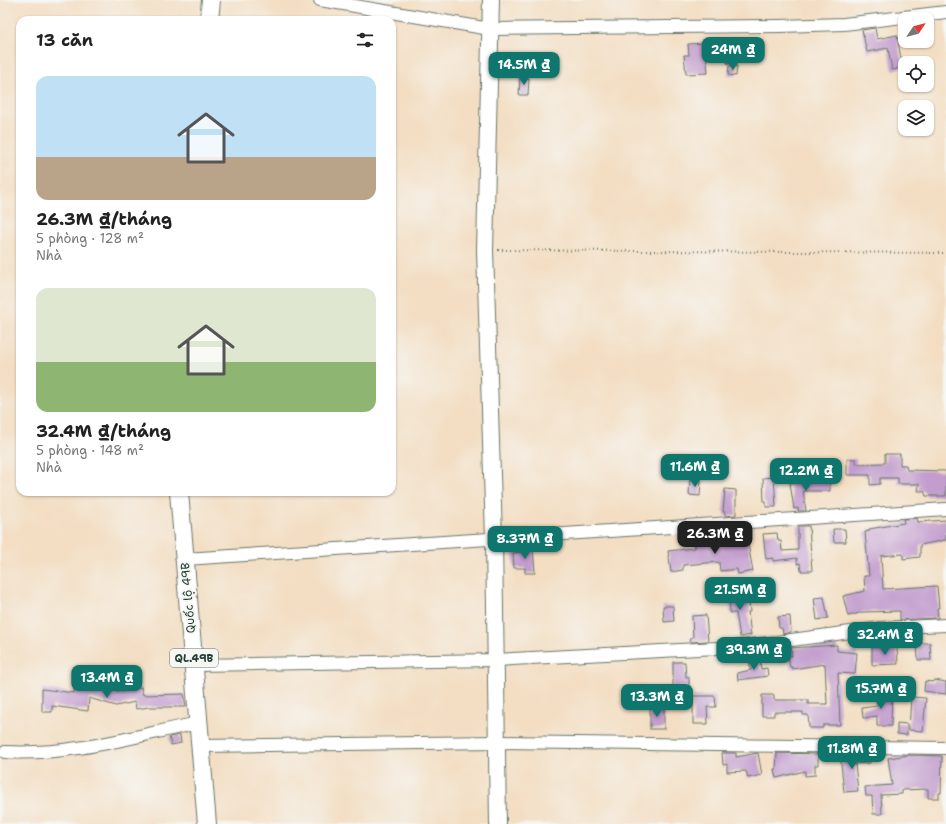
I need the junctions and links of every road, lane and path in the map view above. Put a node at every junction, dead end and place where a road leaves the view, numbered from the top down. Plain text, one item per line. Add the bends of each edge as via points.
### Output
1 (210, 0) edge
2 (320, 0) edge
3 (491, 0) edge
4 (946, 12) edge
5 (209, 16) edge
6 (490, 29) junction
7 (485, 250) junction
8 (946, 253) edge
9 (179, 496) edge
10 (946, 509) edge
11 (494, 538) junction
12 (185, 559) junction
13 (946, 624) edge
14 (495, 660) junction
15 (194, 665) junction
16 (198, 723) junction
17 (498, 742) junction
18 (200, 746) junction
19 (946, 748) edge
20 (5, 752) dead end
21 (207, 824) edge
22 (498, 824) edge

1 - 5 main road
2 - 6 street
3 - 6 street
4 - 6 street via 844,24
6 - 7 street
7 - 8 path
7 - 11 street
9 - 12 main road, Quốc lộ 49B / QL.49B
10 - 11 street
11 - 12 street
11 - 14 street
12 - 15 main road, Quốc lộ 49B / QL.49B
13 - 14 street via 880,628 717,648
14 - 15 street
14 - 17 street
15 - 16 main road, Quốc lộ 49B / QL.49B
16 - 18 main road, Quốc lộ 49B / QL.49B
16 - 20 street via 78,748 51,752
17 - 18 street
17 - 19 street
17 - 22 street
18 - 21 main road, Quốc lộ 49B / QL.49B

